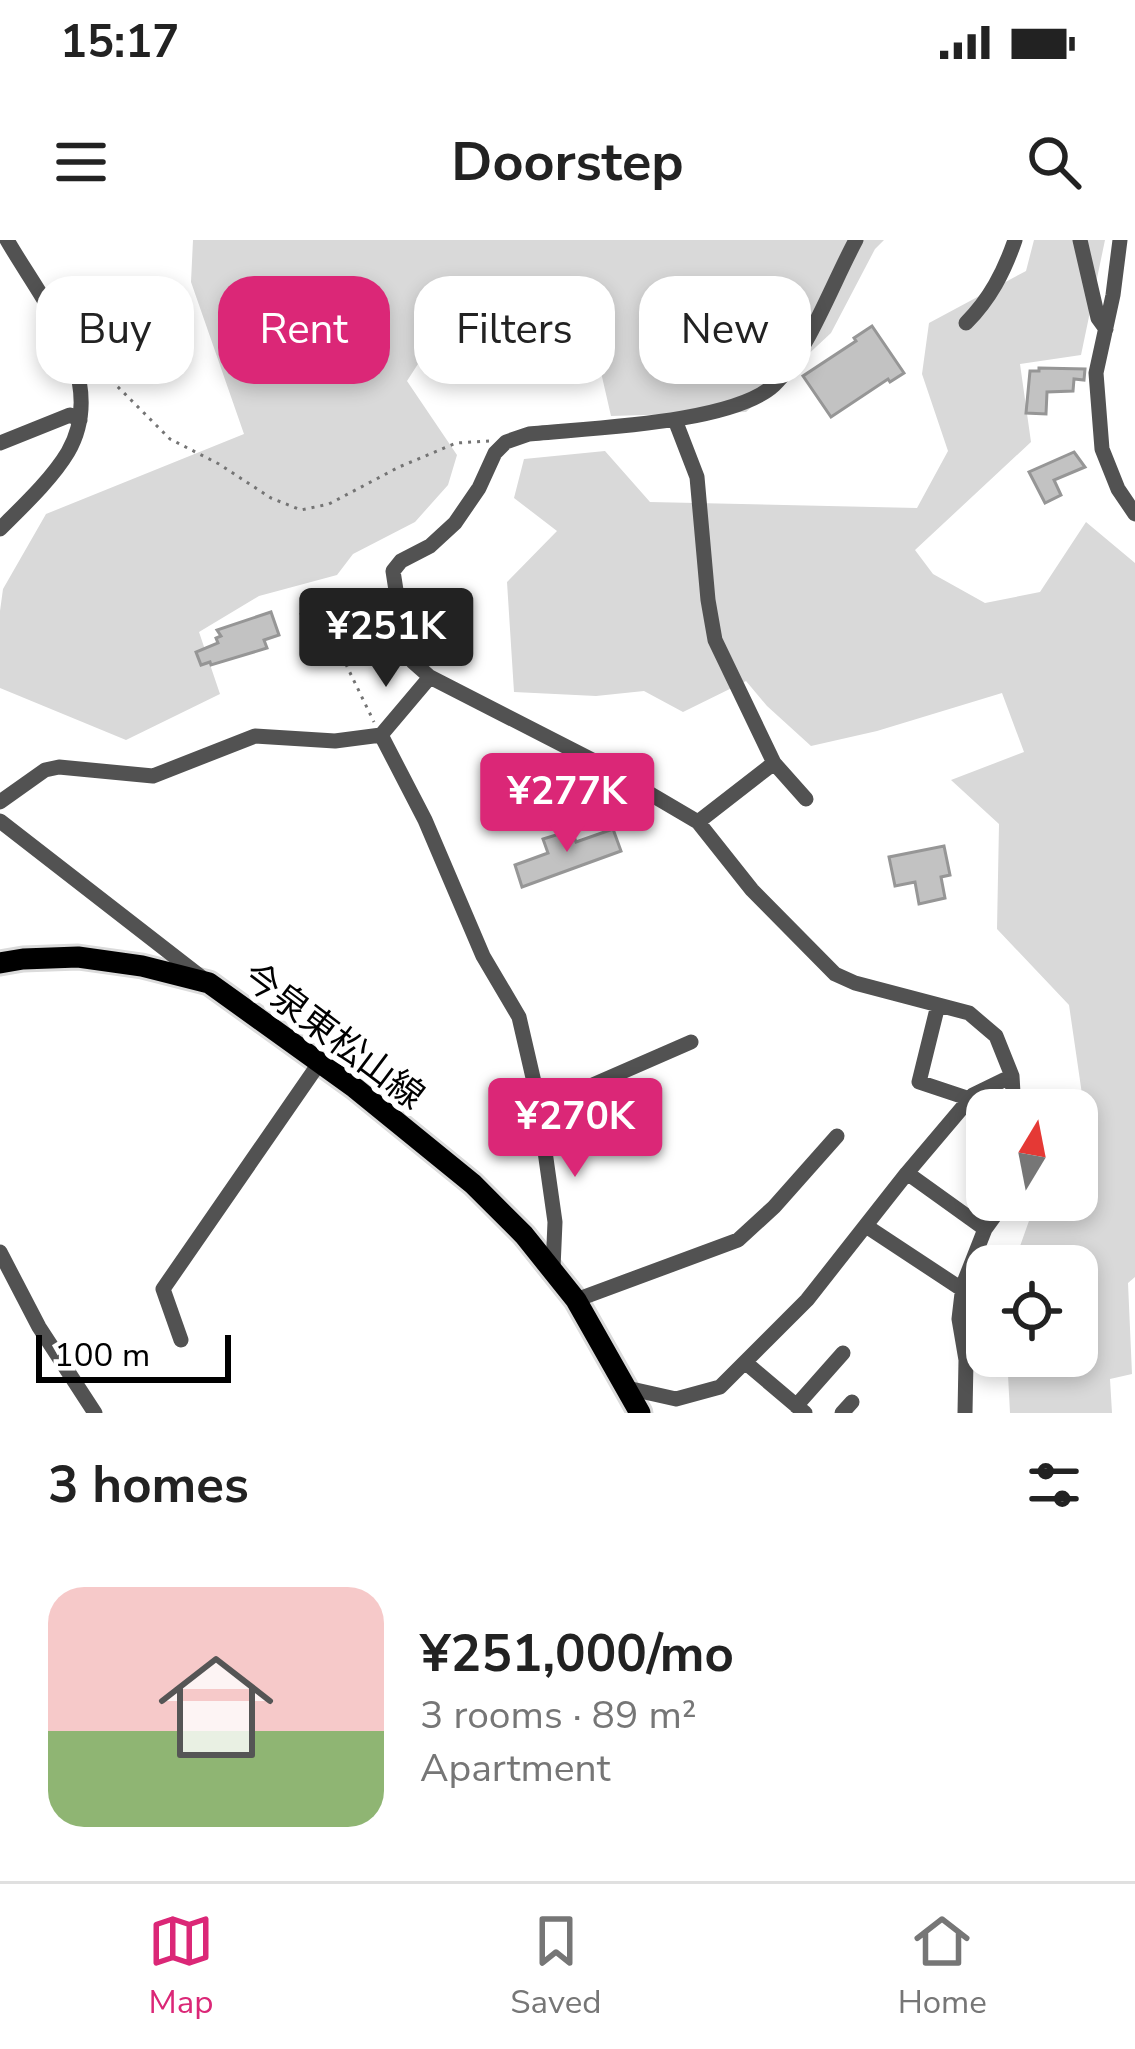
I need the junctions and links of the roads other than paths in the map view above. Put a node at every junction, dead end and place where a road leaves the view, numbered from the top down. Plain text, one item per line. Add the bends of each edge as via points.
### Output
1 (7, 240) edge
2 (856, 240) edge
3 (1015, 240) edge
4 (1080, 240) edge
5 (1120, 240) edge
6 (967, 323) dead end
7 (1106, 329) junction
8 (80, 420) junction
9 (675, 420) junction
10 (0, 443) edge
11 (1135, 514) edge
12 (0, 529) edge
13 (430, 677) junction
14 (381, 735) junction
15 (774, 763) junction
16 (806, 799) dead end
17 (0, 802) edge
18 (0, 820) edge
19 (698, 822) junction
20 (0, 963) edge
21 (209, 983) junction
22 (938, 1005) junction
23 (691, 1042) dead end
24 (320, 1062) junction
25 (1012, 1076) junction
26 (988, 1089) edge
27 (1013, 1089) edge
28 (537, 1095) junction
29 (966, 1098) edge
30 (966, 1104) edge
31 (837, 1136) dead end
32 (907, 1173) junction
33 (991, 1221) edge
34 (866, 1226) junction
35 (985, 1229) junction
36 (0, 1252) edge
37 (553, 1268) junction
38 (963, 1290) junction
39 (576, 1300) junction
40 (181, 1340) dead end
41 (843, 1353) dead end
42 (746, 1363) junction
43 (627, 1388) junction
44 (800, 1409) edge
45 (95, 1413) edge
46 (640, 1413) edge
47 (965, 1413) edge

1 - 8 street via 75,358
2 - 9 street via 806,341 772,387
3 - 6 street via 985,304
4 - 7 street
5 - 7 street
7 - 11 street via 1096,373 1102,449
8 - 10 street via 70,415
8 - 12 street via 68,452
9 - 13 street via 529,434 495,453 455,524 393,572 413,662
9 - 15 street via 698,477 715,640
13 - 14 street
13 - 19 street
14 - 17 street via 255,736 153,776 58,767
14 - 28 street via 519,1017
15 - 16 street
15 - 19 street
18 - 21 street
19 - 22 street via 835,974
20 - 21 main road, 今泉東松山線 via 78,957
21 - 24 main road, 今泉東松山線
22 - 25 street via 969,1013 996,1036
22 - 29 street via 919,1082
23 - 28 street via 581,1090
24 - 37 main road, 今泉東松山線 via 473,1184
24 - 40 street via 164,1289
25 - 26 street
25 - 27 street
28 - 37 street via 555,1222
30 - 32 street
31 - 39 street via 738,1240
32 - 34 street
32 - 35 street
33 - 35 street
34 - 38 street
34 - 42 street
35 - 38 street
36 - 45 street
37 - 39 main road, 今泉東松山線
38 - 47 street
39 - 43 main road, 今泉東松山線
41 - 44 street
42 - 43 street via 720,1388 676,1400
42 - 44 street
43 - 46 main road, 今泉東松山線

